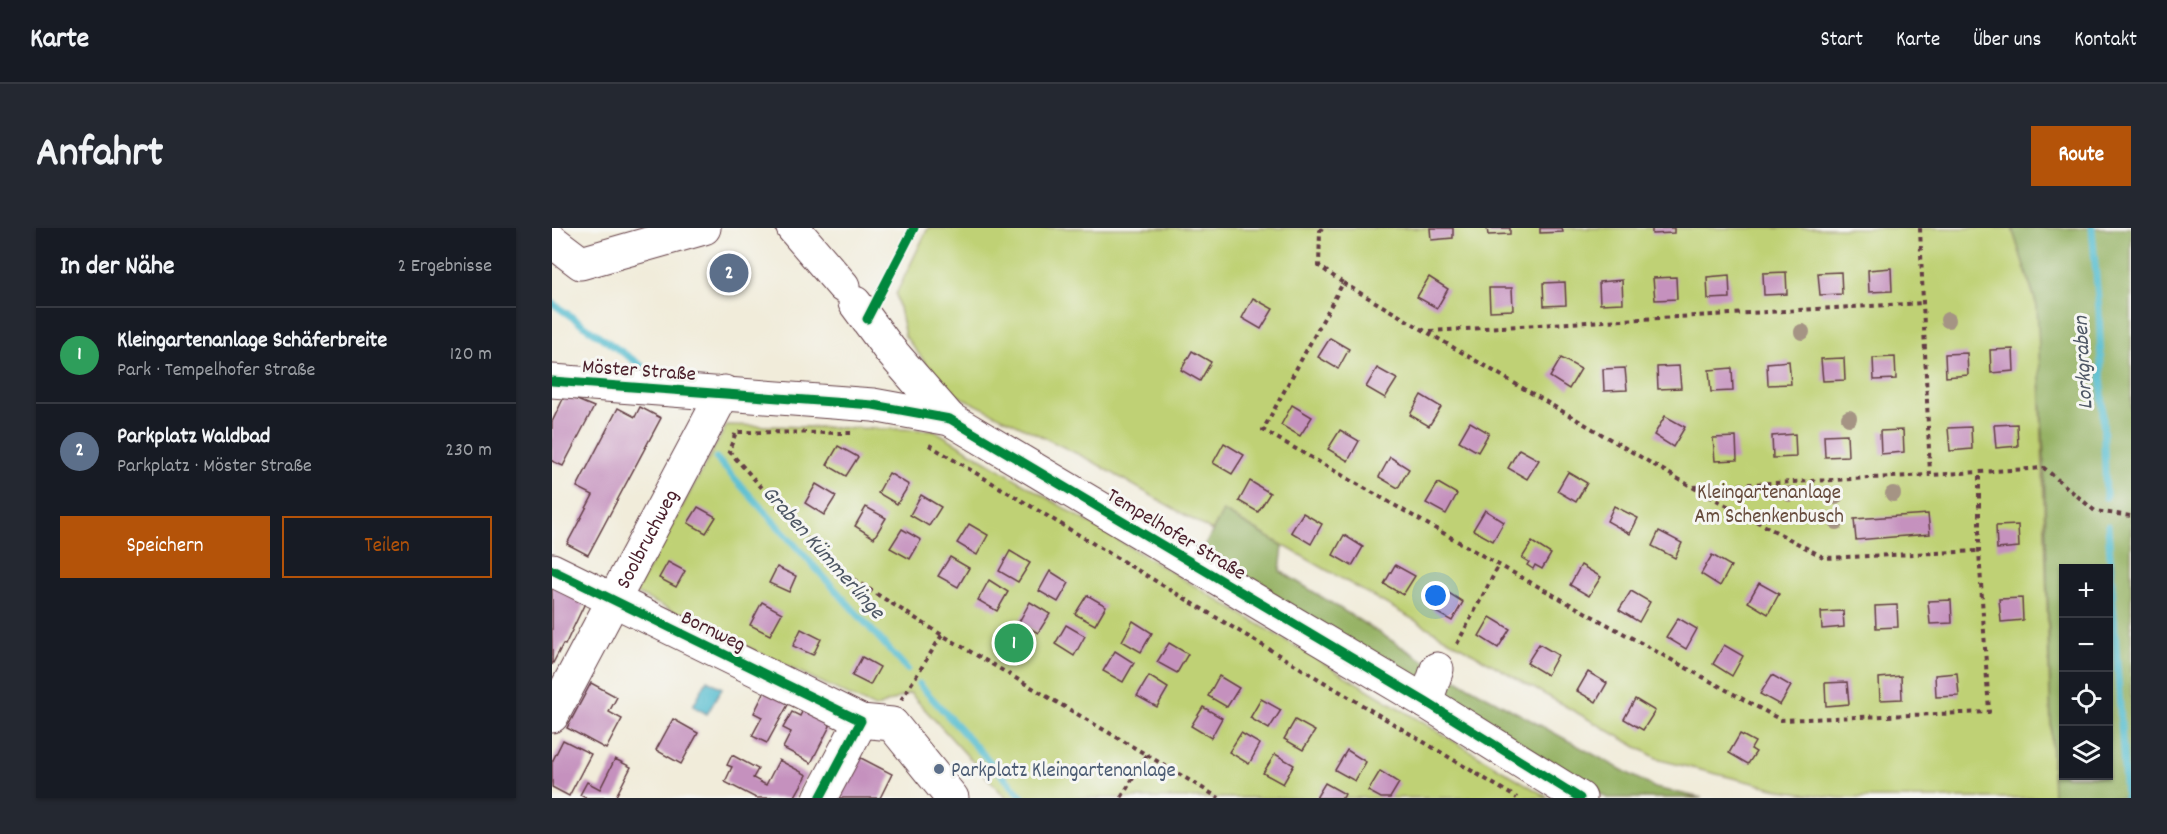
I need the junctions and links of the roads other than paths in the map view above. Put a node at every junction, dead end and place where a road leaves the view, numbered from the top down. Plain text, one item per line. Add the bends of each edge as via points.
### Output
1 (704, 228) edge
2 (794, 228) edge
3 (552, 241) edge
4 (889, 350) junction
5 (552, 381) edge
6 (724, 392) junction
7 (867, 419) junction
8 (950, 419) junction
9 (552, 570) edge
10 (613, 600) junction
11 (1447, 656) road end
12 (1426, 702) junction
13 (552, 716) edge
14 (877, 723) junction
15 (820, 798) edge
16 (952, 798) edge
17 (1580, 798) edge

1 - 3 street via 581,263
2 - 4 street
4 - 7 street
4 - 8 street
5 - 6 street, Möster Straße
6 - 7 street, Tempelhofer Straße
6 - 10 street, Soolbruchweg
7 - 8 street, Tempelhofer Straße
8 - 12 street, Tempelhofer Straße
9 - 10 street, Bornweg
10 - 13 street, Soolbruchweg
10 - 14 street, Bornweg
11 - 12 street
12 - 17 street, Tempelhofer Straße
14 - 15 street
14 - 16 street

